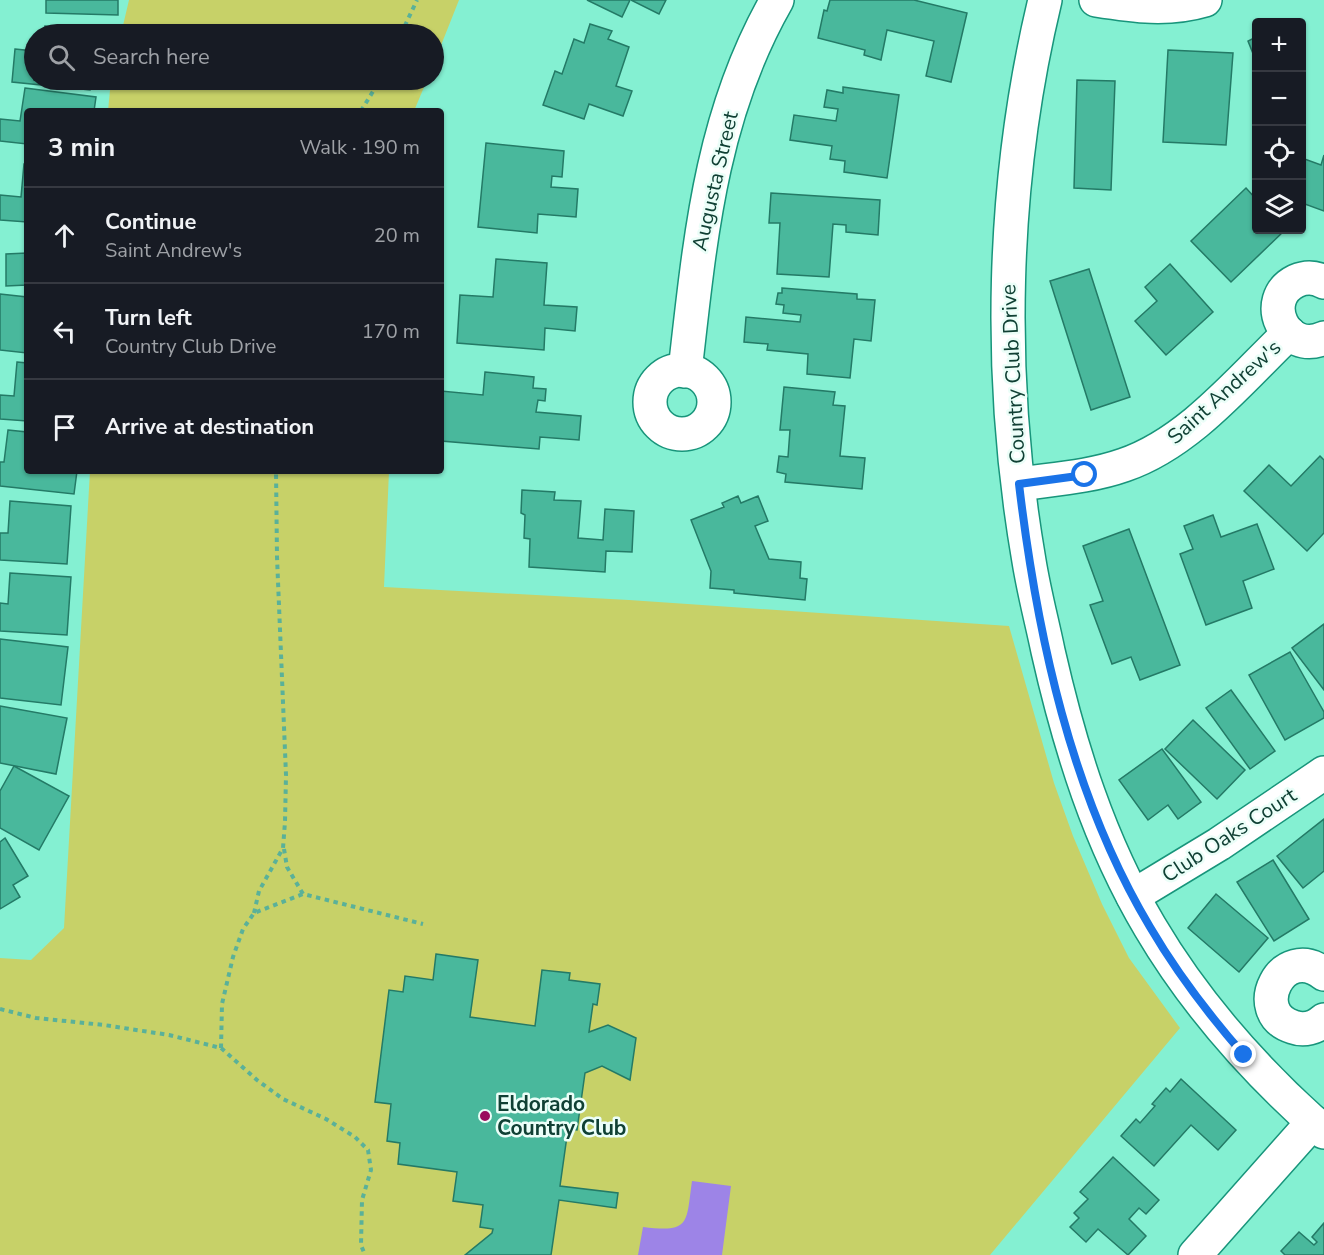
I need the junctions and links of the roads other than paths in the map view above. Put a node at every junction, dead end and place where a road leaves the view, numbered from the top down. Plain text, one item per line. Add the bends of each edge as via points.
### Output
1 (777, 0) edge
2 (1045, 0) edge
3 (1096, 0) edge
4 (1205, 0) edge
5 (1324, 282) edge
6 (1289, 333) junction
7 (1324, 338) edge
8 (685, 371) dead end
9 (1019, 484) junction
10 (1324, 773) edge
11 (1133, 897) junction
12 (1324, 973) edge
13 (1324, 1020) edge
14 (1318, 1127) edge
15 (1195, 1255) edge

1 - 8 street, Augusta Street via 743,72 715,163 698,249
2 - 9 street, Country Club Drive via 1019,138 1010,244 1009,371
3 - 4 street via 1164,8
5 - 6 street, Saint Andrew's via 1299,280 1283,293 1278,314
6 - 7 street, Saint Andrew's via 1309,342
6 - 9 street, Saint Andrew's via 1200,419 1154,452 1113,469
9 - 11 street, Country Club Drive via 1033,583 1071,741 1093,809
10 - 11 street, Club Oaks Court
11 - 14 street, Country Club Drive via 1182,978 1214,1019 1244,1055
12 - 13 street via 1309,966 1289,969 1274,984 1271,1000 1280,1020 1294,1028 1310,1028
14 - 15 street

